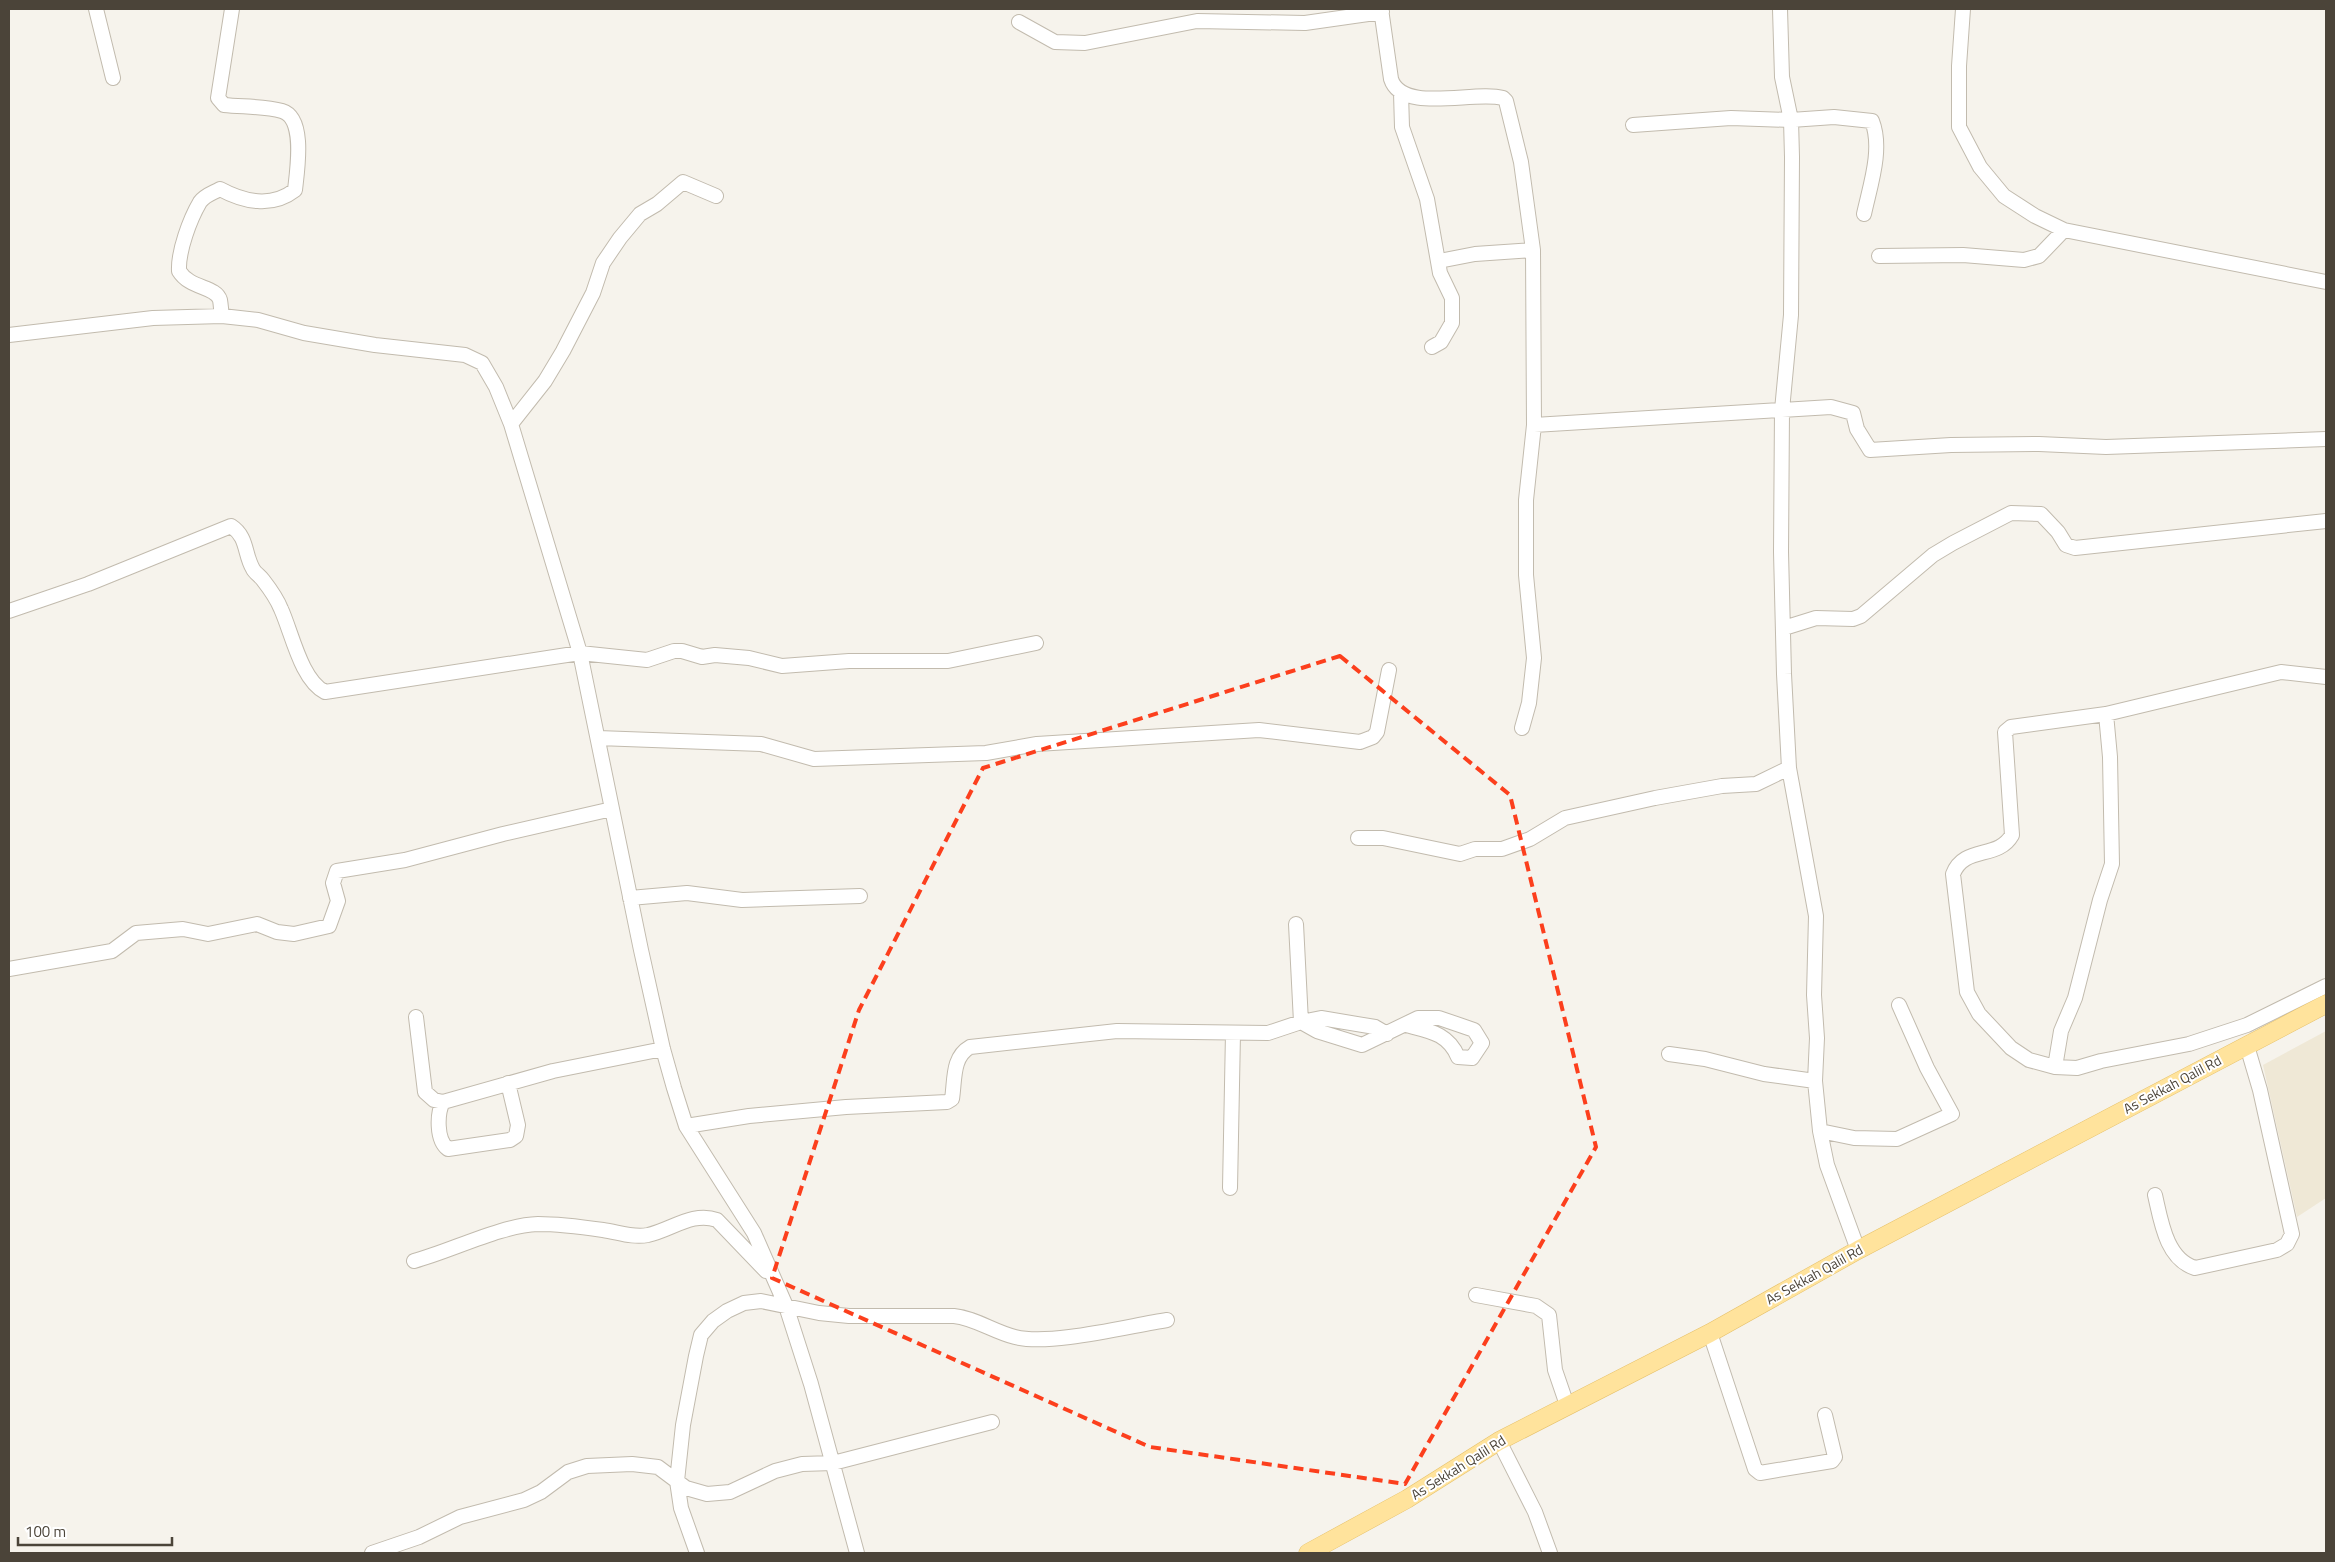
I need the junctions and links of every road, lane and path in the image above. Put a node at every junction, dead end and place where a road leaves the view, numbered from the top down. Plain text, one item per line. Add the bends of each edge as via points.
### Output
1 (96, 9) edge
2 (232, 9) edge
3 (1780, 9) edge
4 (1963, 9) edge
5 (1381, 10) edge
6 (1019, 22) dead end
7 (113, 78) dead end
8 (1401, 93) junction
9 (1791, 120) junction
10 (1633, 125) dead end
11 (716, 196) dead end
12 (1864, 214) dead end
13 (2064, 230) junction
14 (1533, 250) junction
15 (1880, 256) dead end
16 (1439, 261) junction
17 (2326, 282) edge
18 (222, 316) junction
19 (9, 336) edge
20 (1432, 347) dead end
21 (1782, 410) junction
22 (511, 424) junction
23 (1534, 425) junction
24 (2326, 439) edge
25 (2326, 524) edge
26 (9, 612) edge
27 (1784, 628) junction
28 (1036, 643) dead end
29 (580, 653) junction
30 (1389, 670) dead end
31 (2326, 677) edge
32 (2106, 714) junction
33 (1522, 728) dead end
34 (598, 738) junction
35 (1789, 768) junction
36 (612, 809) junction
37 (1358, 838) dead end
38 (860, 896) dead end
39 (630, 898) junction
40 (1296, 924) dead end
41 (9, 969) edge
42 (2326, 986) edge
43 (2326, 1004) edge
44 (1899, 1005) dead end
45 (416, 1017) dead end
46 (1301, 1022) junction
47 (1353, 1024) junction
48 (1406, 1025) junction
49 (1233, 1033) junction
50 (1387, 1034) junction
51 (1362, 1045) junction
52 (2247, 1046) junction
53 (663, 1049) junction
54 (1670, 1054) dead end
55 (2056, 1067) junction
56 (1815, 1081) junction
57 (508, 1083) junction
58 (443, 1102) junction
59 (686, 1126) junction
60 (1820, 1131) junction
61 (1230, 1188) dead end
62 (2155, 1195) dead end
63 (1858, 1250) junction
64 (414, 1261) dead end
65 (777, 1282) junction
66 (1476, 1295) dead end
67 (786, 1306) junction
68 (1167, 1320) dead end
69 (1710, 1333) junction
70 (1567, 1405) junction
71 (1825, 1415) dead end
72 (992, 1422) dead end
73 (1499, 1441) junction
74 (833, 1463) junction
75 (677, 1481) junction
76 (372, 1553) edge
77 (697, 1553) edge
78 (857, 1553) edge
79 (1308, 1553) edge
80 (1550, 1553) edge

1 - 7 street
2 - 18 street via 218,98 224,105 274,109 289,114 296,124 298,162 295,190 285,198 262,203 220,189 201,201 181,246 179,271 188,282 213,291 220,299
3 - 9 street via 1782,77
4 - 13 street via 1959,127 1980,167 2004,196
5 - 6 street via 1305,23 1197,21 1085,43 1055,42
5 - 8 street via 1391,79
8 - 14 street via 1426,98 1498,97 1506,101 1521,162
8 - 16 street via 1402,128 1427,199
9 - 10 street via 1731,118
9 - 12 street via 1834,118 1872,121 1876,136
9 - 21 street via 1791,315
11 - 22 street via 683,182 640,214 603,263 593,293 546,381
13 - 15 street via 2038,256 2024,260 1964,255
13 - 17 street
14 - 16 street via 1475,254
14 - 23 street
16 - 20 street via 1445,287 1452,298 1453,311 1447,334
18 - 19 street via 153,318
18 - 22 street via 258,320 304,333 375,345 465,355 482,364 496,387
21 - 23 street
21 - 24 street via 1832,407 1853,412 1857,428 1870,450 1950,445 2106,447
21 - 27 street
22 - 29 street
23 - 33 street via 1526,510 1526,575 1534,658 1530,702
25 - 27 street via 2075,548 2066,545 2041,514 2011,513 1933,556 1861,616 1853,619 1816,618
26 - 29 street via 231,526 246,544 252,568 281,609 295,648 314,684 325,692
27 - 35 street
28 - 29 street via 948,660 849,661 782,666 749,658 702,657 682,651 647,660
29 - 34 street
30 - 34 street via 1377,732 1360,742 1258,730 1036,744 986,753 814,759 761,744
31 - 32 street via 2281,672
32 - 55 street via 2112,864 2075,998 2061,1032
32 - 55 street via 2011,727 2005,732 2012,834 1998,848 1957,864 1953,874 1967,992 1979,1014 2011,1048 2029,1060
34 - 36 street
35 - 37 street via 1756,784 1722,786 1565,818 1530,839 1502,849 1476,849 1460,854 1384,838
35 - 56 street via 1816,916
36 - 39 street
36 - 41 street via 405,860 337,871 333,883 338,901 329,926 304,932 277,932 257,924 208,934 183,929 136,933 112,950
38 - 39 street via 742,900 687,893
39 - 53 street
40 - 46 street
42 - 55 street via 2247,1025 2189,1044 2076,1068
43 - 52 main road, As Sekkah Qalil Rd
44 - 60 street via 1952,1114 1897,1139 1854,1138
45 - 58 street via 425,1092 434,1100
46 - 47 street via 1320,1018
46 - 49 street via 1268,1033
46 - 51 street via 1317,1031
47 - 50 street via 1375,1027
47 - 51 street
48 - 48 street via 1418,1018 1440,1018 1474,1030 1482,1043 1472,1058 1458,1057 1453,1045 1436,1033
48 - 50 street
49 - 59 street via 1117,1031 984,1044 963,1051 957,1060 952,1099 946,1102 807,1110
49 - 61 street
50 - 51 street
52 - 62 street via 2292,1234 2287,1244 2277,1250 2195,1268 2186,1265 2169,1245
52 - 63 main road, As Sekkah Qalil Rd
53 - 57 street
53 - 59 street
54 - 56 street
56 - 60 street
57 - 58 street
57 - 58 street via 518,1125 516,1136 510,1140 448,1149 442,1142 438,1117
59 - 65 street via 754,1232
60 - 63 street via 1827,1165
63 - 69 main road, As Sekkah Qalil Rd
64 - 65 street via 535,1224 634,1236 709,1217 730,1232
65 - 67 street
66 - 70 street via 1536,1306 1549,1315 1555,1370
67 - 68 street via 849,1316 964,1317 1015,1337 1032,1339
67 - 74 street
67 - 75 street via 761,1301 744,1302 713,1321 702,1336 683,1425
69 - 70 main road, As Sekkah Qalil Rd
69 - 71 street via 1755,1469 1760,1473 1832,1461 1835,1457
70 - 73 main road, As Sekkah Qalil Rd
72 - 74 street
73 - 79 main road, As Sekkah Qalil Rd via 1407,1499
73 - 80 street via 1535,1512
74 - 75 street via 802,1464 775,1471 730,1492 707,1494 686,1488
74 - 78 street
75 - 76 street via 658,1467 632,1464 587,1466 568,1472 542,1492 524,1500 460,1517 419,1537
75 - 77 street via 681,1508

